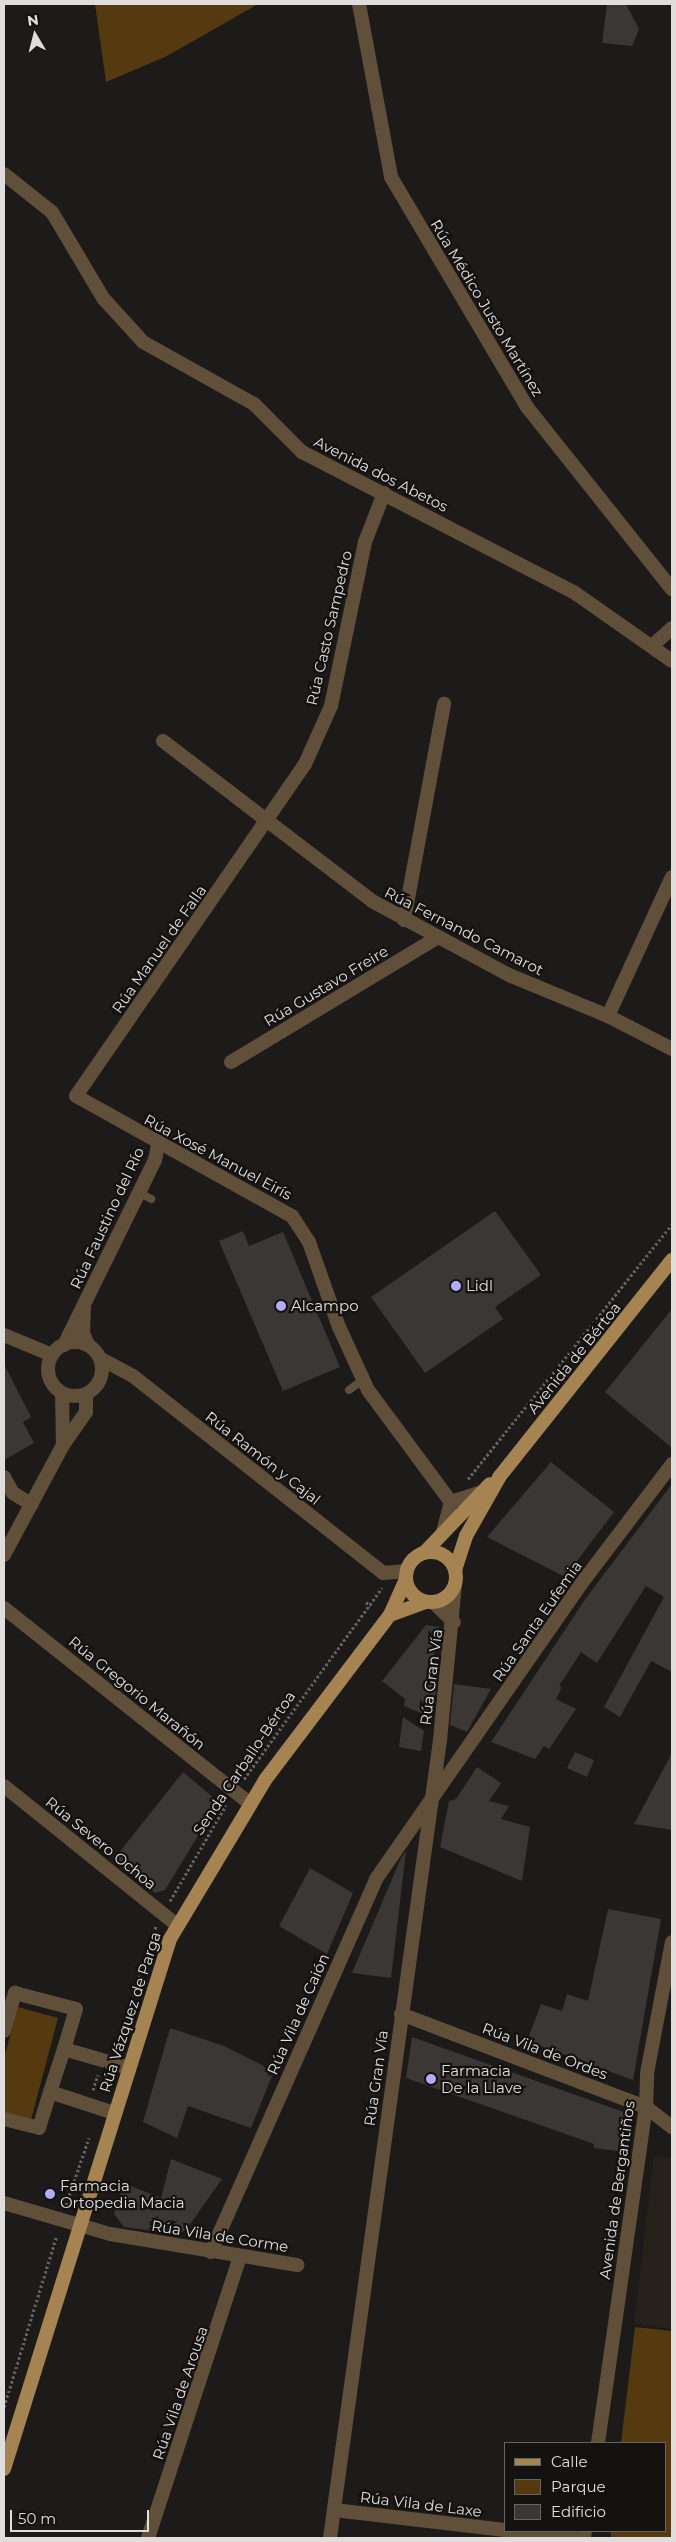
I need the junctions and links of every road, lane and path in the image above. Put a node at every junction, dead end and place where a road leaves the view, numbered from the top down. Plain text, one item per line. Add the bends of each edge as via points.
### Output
1 (360, 4) edge
2 (4, 174) edge
3 (384, 493) junction
4 (672, 588) edge
5 (672, 628) edge
6 (652, 646) junction
7 (672, 661) edge
8 (444, 704) dead end
9 (162, 741) dead end
10 (270, 820) junction
11 (672, 877) edge
12 (404, 920) junction
13 (438, 937) junction
14 (608, 1016) junction
15 (672, 1049) edge
16 (231, 1062) dead end
17 (76, 1096) joint
18 (158, 1145) junction
19 (138, 1192) junction
20 (151, 1199) dead end
21 (672, 1224) edge
22 (672, 1260) edge
23 (84, 1306) junction
24 (4, 1335) edge
25 (64, 1345) junction
26 (88, 1345) junction
27 (52, 1355) junction
28 (100, 1359) junction
29 (363, 1380) junction
30 (349, 1390) dead end
31 (62, 1393) junction
32 (86, 1394) junction
33 (63, 1445) junction
34 (672, 1464) edge
35 (500, 1476) junction
36 (4, 1477) edge
37 (482, 1492) junction
38 (450, 1501) junction
39 (32, 1505) junction
40 (443, 1532) junction
41 (424, 1553) junction
42 (4, 1555) edge
43 (454, 1570) junction
44 (391, 1574) junction
45 (406, 1575) junction
46 (455, 1584) junction
47 (366, 1602) dead end
48 (429, 1602) junction
49 (371, 1605) junction
50 (4, 1608) edge
51 (375, 1610) dead end
52 (390, 1615) junction
53 (454, 1622) junction
54 (4, 1790) edge
55 (234, 1792) junction
56 (431, 1799) junction
57 (250, 1804) junction
58 (163, 1913) junction
59 (177, 1925) junction
60 (672, 1942) edge
61 (401, 2014) junction
62 (127, 2018) dead end
63 (4, 2031) edge
64 (64, 2049) junction
65 (103, 2059) junction
66 (129, 2068) junction
67 (50, 2092) junction
68 (93, 2107) junction
69 (646, 2107) junction
70 (114, 2113) junction
71 (4, 2119) edge
72 (672, 2127) edge
73 (4, 2203) edge
74 (61, 2221) junction
75 (79, 2225) junction
76 (211, 2252) junction
77 (240, 2257) junction
78 (297, 2266) dead end
79 (4, 2407) edge
80 (598, 2442) edge
81 (4, 2469) edge
82 (334, 2510) junction
83 (503, 2530) edge
84 (520, 2532) edge
85 (148, 2538) edge
86 (330, 2538) edge
87 (573, 2538) edge

1 - 4 street, Rúa Médico Justo Martínez via 391,178 527,407
2 - 3 street, Avenida dos Abetos via 52,212 103,298 143,342 254,404 302,452
3 - 6 street, Avenida dos Abetos via 575,593
3 - 10 street, Rúa Casto Sampedro via 365,542 331,706 305,764
5 - 6 street
6 - 7 street, Avenida dos Abetos
8 - 12 street
9 - 10 street, Rúa Fernando Camarot
10 - 12 street, Rúa Fernando Camarot via 372,901
10 - 17 street, Rúa Manuel de Falla
11 - 14 street
12 - 13 street, Rúa Fernando Camarot
13 - 14 street, Rúa Fernando Camarot via 508,975
13 - 16 street, Rúa Gustavo Freire
14 - 15 street, Rúa Fernando Camarot
17 - 18 street, Rúa Xosé Manuel Eirís
18 - 19 street, Rúa Faustino del Río
18 - 29 street, Rúa Xosé Manuel Eirís via 292,1216 309,1242
19 - 20 lane
19 - 23 street, Rúa Faustino del Río
21 - 38 path
22 - 35 main road, Avenida de Bértoa
23 - 25 street, Rúa Faustino del Río
23 - 26 street, Rúa Faustino del Río via 83,1333
24 - 27 street
25 - 26 street
25 - 27 street
26 - 28 street
27 - 31 street via 50,1380
28 - 32 street via 102,1376
28 - 44 street, Rúa Ramón y Cajal via 133,1376 383,1573
29 - 30 lane
29 - 38 street, Rúa Xosé Manuel Eirís via 413,1455
31 - 32 street
31 - 33 street
32 - 33 street via 86,1412
33 - 39 street
34 - 56 street, Rúa Santa Eufemia via 581,1584
35 - 37 main road, Avenida de Bértoa
35 - 43 main road, Avenida de Bértoa via 466,1536
36 - 39 street via 13,1493
37 - 38 street
37 - 40 main road, Avenida de Bértoa
38 - 40 street
39 - 42 street
40 - 41 main road, Avenida de Bértoa
41 - 43 main road via 440,1554
41 - 45 main road
43 - 46 main road
44 - 45 street
44 - 49 path, Senda Carballo-Bértoa
45 - 48 main road via 413,1594
45 - 52 main road, Rúa Vázquez de Parga
46 - 48 main road via 447,1596
46 - 53 street, Rúa Gran Vía
47 - 49 path
48 - 52 main road
48 - 53 street, Rúa Gran Vía
49 - 51 path
49 - 55 path, Senda Carballo-Bértoa
50 - 55 street, Rúa Gregorio Marañón
52 - 57 main road, Rúa Vázquez de Parga
53 - 56 street, Rúa Gran Vía
54 - 58 street, Rúa Severo Ochoa
55 - 57 street, Rúa Gregorio Marañón
55 - 58 path, Senda Carballo-Bértoa
56 - 61 street, Rúa Gran Vía
56 - 76 street, Rúa Vila de Caión via 376,1879
57 - 59 main road, Rúa Vázquez de Parga
58 - 59 street, Rúa Severo Ochoa
58 - 62 path, Senda Carballo-Bértoa via 154,1928
59 - 66 main road, Rúa Vázquez de Parga
60 - 69 street, Avenida de Bergantiños via 647,2073
61 - 69 street, Rúa Vila de Ordes
61 - 82 street, Rúa Gran Vía
63 - 64 street via 15,1992 76,2009
64 - 65 street
64 - 67 street
65 - 66 street
65 - 68 path
66 - 70 main road, Rúa Vázquez de Parga
67 - 68 street
67 - 71 street via 39,2128
68 - 70 street
68 - 74 path
69 - 72 street, Rúa Vila de Ordes
69 - 80 street, Avenida de Bergantiños
70 - 75 main road, Rúa Vázquez de Parga
73 - 74 street, Rúa Vila de Corme
74 - 75 street, Rúa Vila de Corme
74 - 79 path
75 - 76 street, Rúa Vila de Corme
75 - 81 main road, Rúa Vázquez de Parga
76 - 77 street, Rúa Vila de Corme
77 - 78 street, Rúa Vila de Corme
77 - 85 street, Rúa Vila de Arousa
82 - 83 street, Rúa Vila de Laxe
82 - 86 street, Rúa Gran Vía
84 - 87 street

